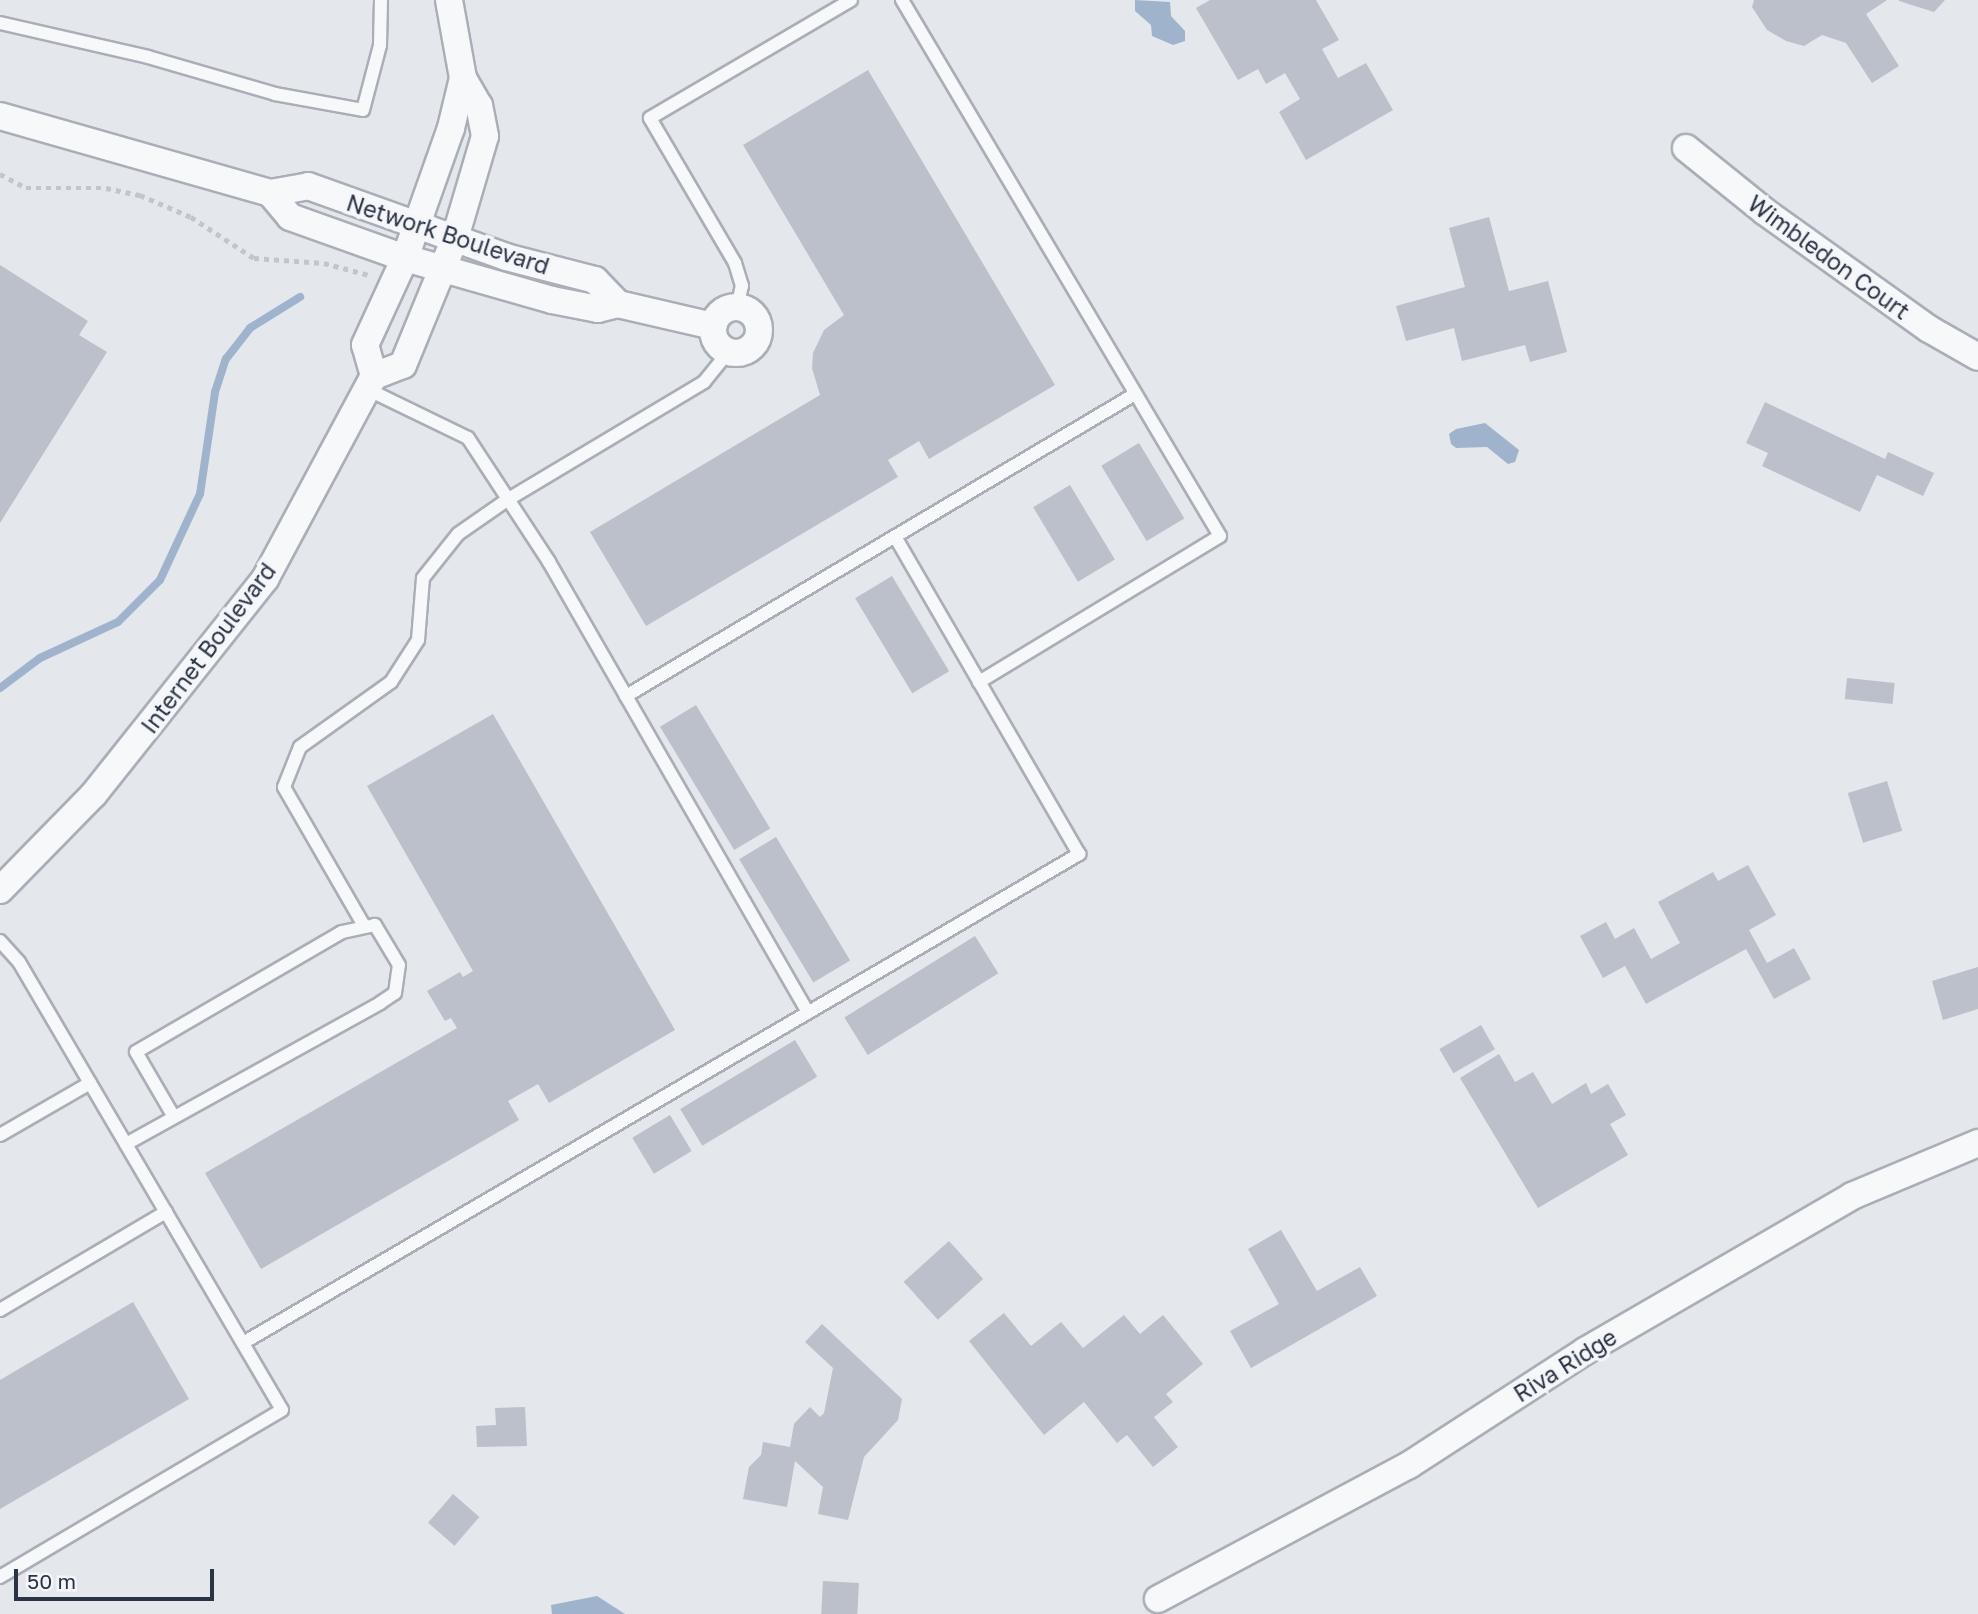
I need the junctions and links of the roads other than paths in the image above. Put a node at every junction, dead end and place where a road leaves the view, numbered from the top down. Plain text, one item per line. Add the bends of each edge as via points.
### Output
1 (381, 0) edge
2 (449, 0) edge
3 (851, 0) edge
4 (902, 0) edge
5 (0, 23) edge
6 (463, 78) junction
7 (0, 116) edge
8 (1686, 148) dead end
9 (270, 193) junction
10 (415, 227) junction
11 (455, 238) junction
12 (442, 268) junction
13 (400, 270) junction
14 (618, 304) junction
15 (737, 307) junction
16 (713, 326) junction
17 (728, 352) junction
18 (1978, 357) edge
19 (370, 383) junction
20 (1135, 394) junction
21 (507, 500) junction
22 (895, 537) junction
23 (979, 682) junction
24 (626, 695) junction
25 (0, 890) edge
26 (363, 924) junction
27 (0, 941) edge
28 (808, 1012) junction
29 (90, 1083) junction
30 (174, 1117) junction
31 (0, 1135) edge
32 (1978, 1143) edge
33 (126, 1144) junction
34 (166, 1212) junction
35 (0, 1310) edge
36 (243, 1343) junction
37 (0, 1577) edge
38 (1158, 1599) dead end

1 - 5 lane via 380,45 363,110 275,94 148,57
2 - 6 street
3 - 15 lane via 650,118 735,263 742,286
4 - 20 lane
6 - 10 street via 451,128
6 - 11 street via 480,106 485,136
7 - 9 street, Network Boulevard
8 - 18 street, Wimbledon Court via 1764,211 1929,329
9 - 10 street, Network Boulevard via 308,186
9 - 13 street, Network Boulevard via 290,217
10 - 11 street, Network Boulevard
10 - 13 street
11 - 12 street
11 - 14 street, Network Boulevard via 506,257 595,280
12 - 13 street, Network Boulevard
12 - 14 street, Network Boulevard via 552,300 598,309
12 - 19 street via 403,365
13 - 19 street via 365,345
14 - 16 street, Network Boulevard
15 - 16 street via 721,312
15 - 17 street via 752,314 758,337 743,352
16 - 17 street via 716,341
17 - 21 lane via 704,382
19 - 21 lane via 468,438
19 - 25 street, Internet Boulevard via 265,579 94,794
20 - 22 lane
20 - 23 lane via 1220,536
21 - 24 lane via 549,562
21 - 26 lane via 457,534 423,578 418,640 391,682 300,747 284,787
22 - 23 lane
22 - 24 lane
23 - 28 lane via 1079,854
24 - 28 lane
26 - 30 lane via 136,1052
26 - 30 lane via 375,925 398,965 394,993
27 - 29 lane via 19,962
28 - 36 lane
29 - 31 lane
29 - 33 lane
30 - 33 lane
32 - 38 street, Riva Ridge via 1852,1196 1585,1351 1409,1465
33 - 34 lane
34 - 35 lane
34 - 36 lane
36 - 37 lane via 282,1410

